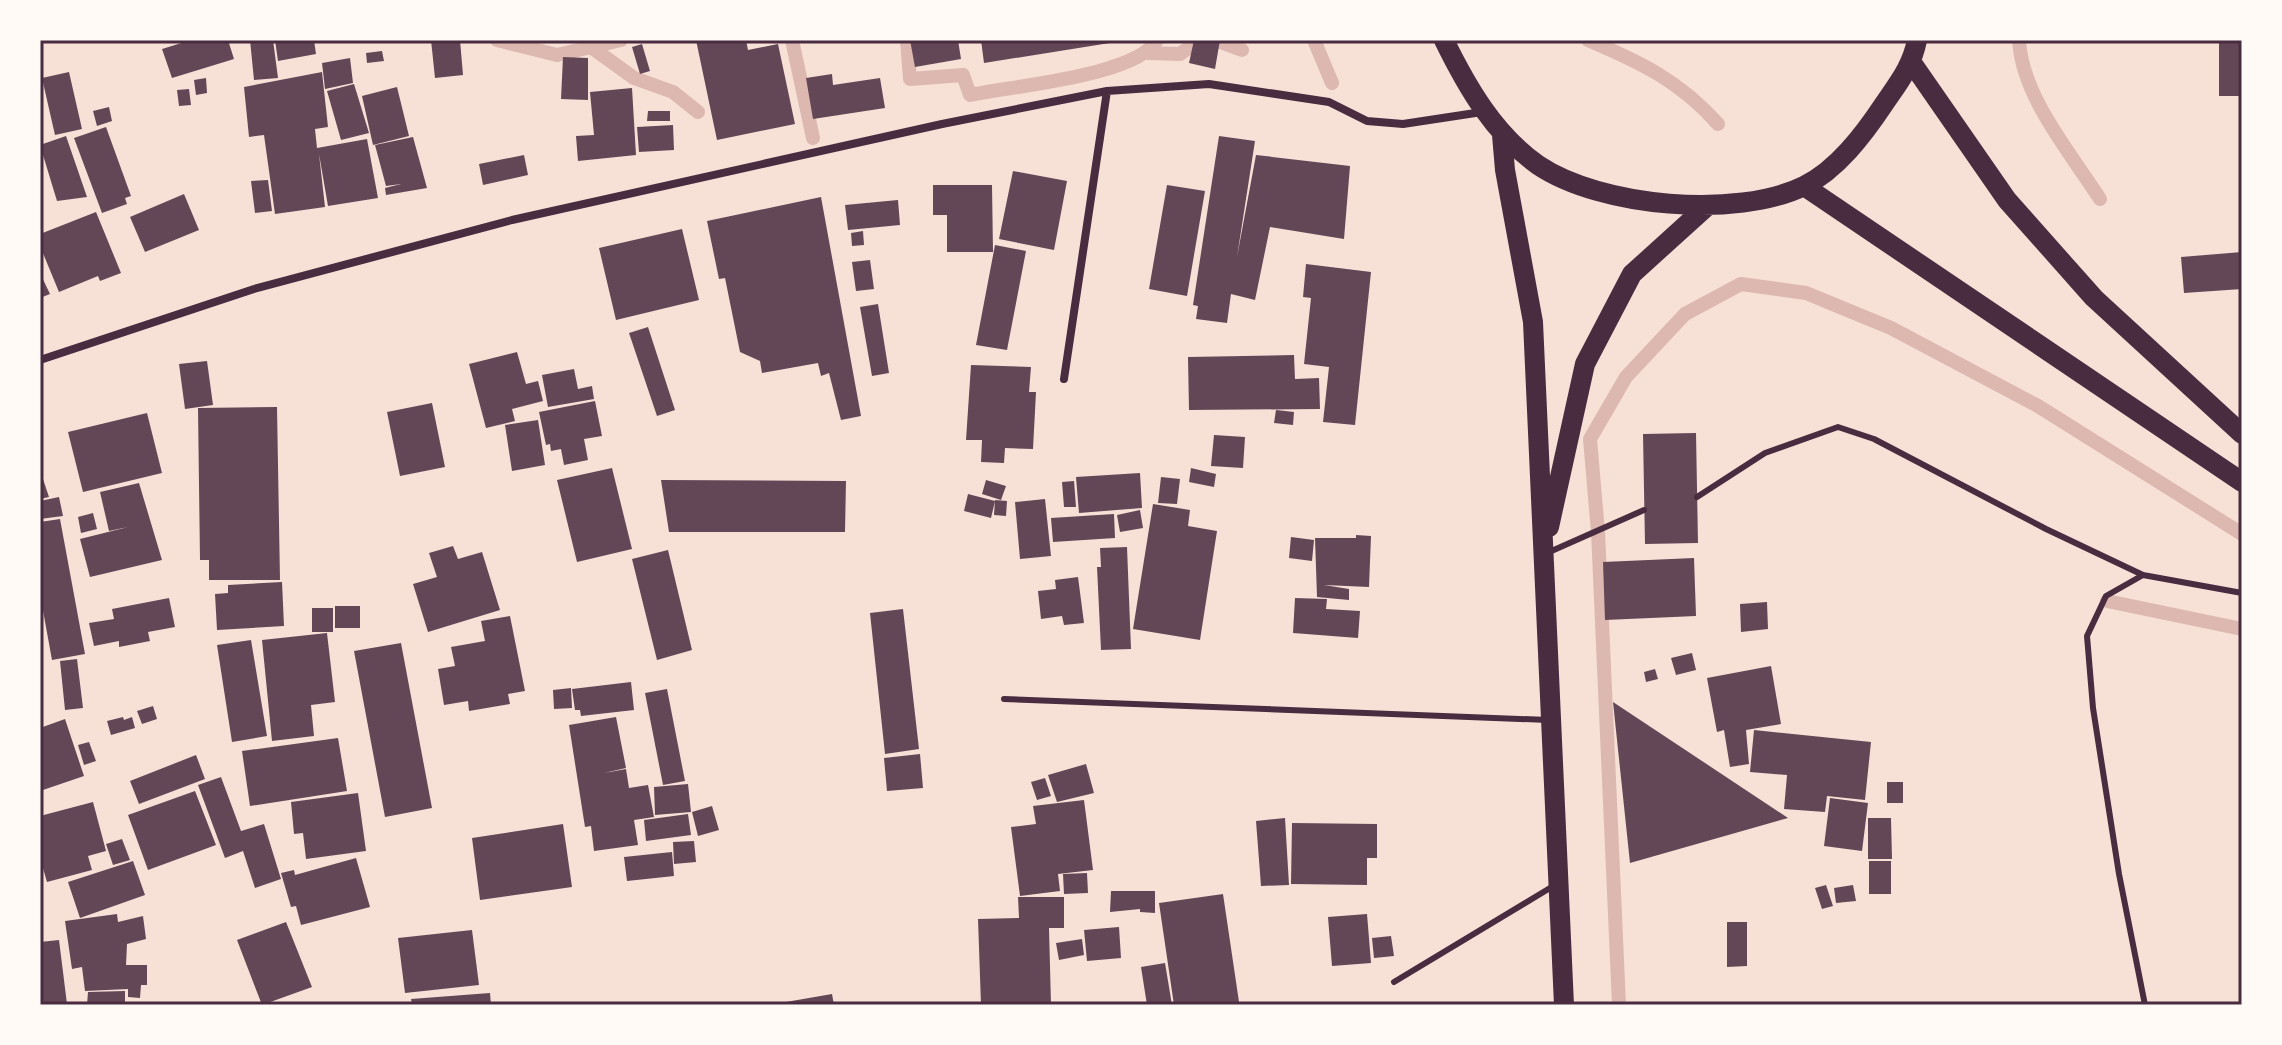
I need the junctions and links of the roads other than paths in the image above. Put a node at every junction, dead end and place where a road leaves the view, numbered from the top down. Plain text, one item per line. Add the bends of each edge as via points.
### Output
1 (1444, 40) edge
2 (1917, 40) edge
3 (1912, 63) junction
4 (1107, 91) junction
5 (1486, 111) junction
6 (1502, 135) junction
7 (1804, 186) junction
8 (1706, 207) junction
9 (40, 360) edge
10 (1064, 379) dead end
11 (2242, 434) edge
12 (2242, 482) edge
13 (1697, 497) dead end
14 (1644, 510) dead end
15 (1543, 554) junction
16 (2143, 575) junction
17 (2242, 593) edge
18 (1004, 699) dead end
19 (1551, 721) junction
20 (1558, 883) junction
21 (1394, 982) dead end
22 (1564, 1005) edge
23 (2145, 1005) edge

1 - 5 main road
2 - 3 main road
3 - 7 main road via 1839,160
3 - 11 main road via 2026,222 2094,298
4 - 5 street via 1209,84 1329,102 1367,121 1403,124
4 - 9 street via 512,220 254,289
4 - 10 street
5 - 6 main road
6 - 8 main road via 1540,166 1587,186 1644,201
6 - 15 main road via 1533,322
7 - 8 main road via 1755,201
7 - 12 main road
8 - 15 main road via 1632,274 1585,364
13 - 16 lane via 1765,453 1838,427 1874,439
14 - 15 lane
15 - 19 main road
16 - 17 lane
16 - 23 lane via 2106,596 2087,636 2114,844
18 - 19 lane
19 - 20 main road
20 - 21 lane
20 - 22 main road

